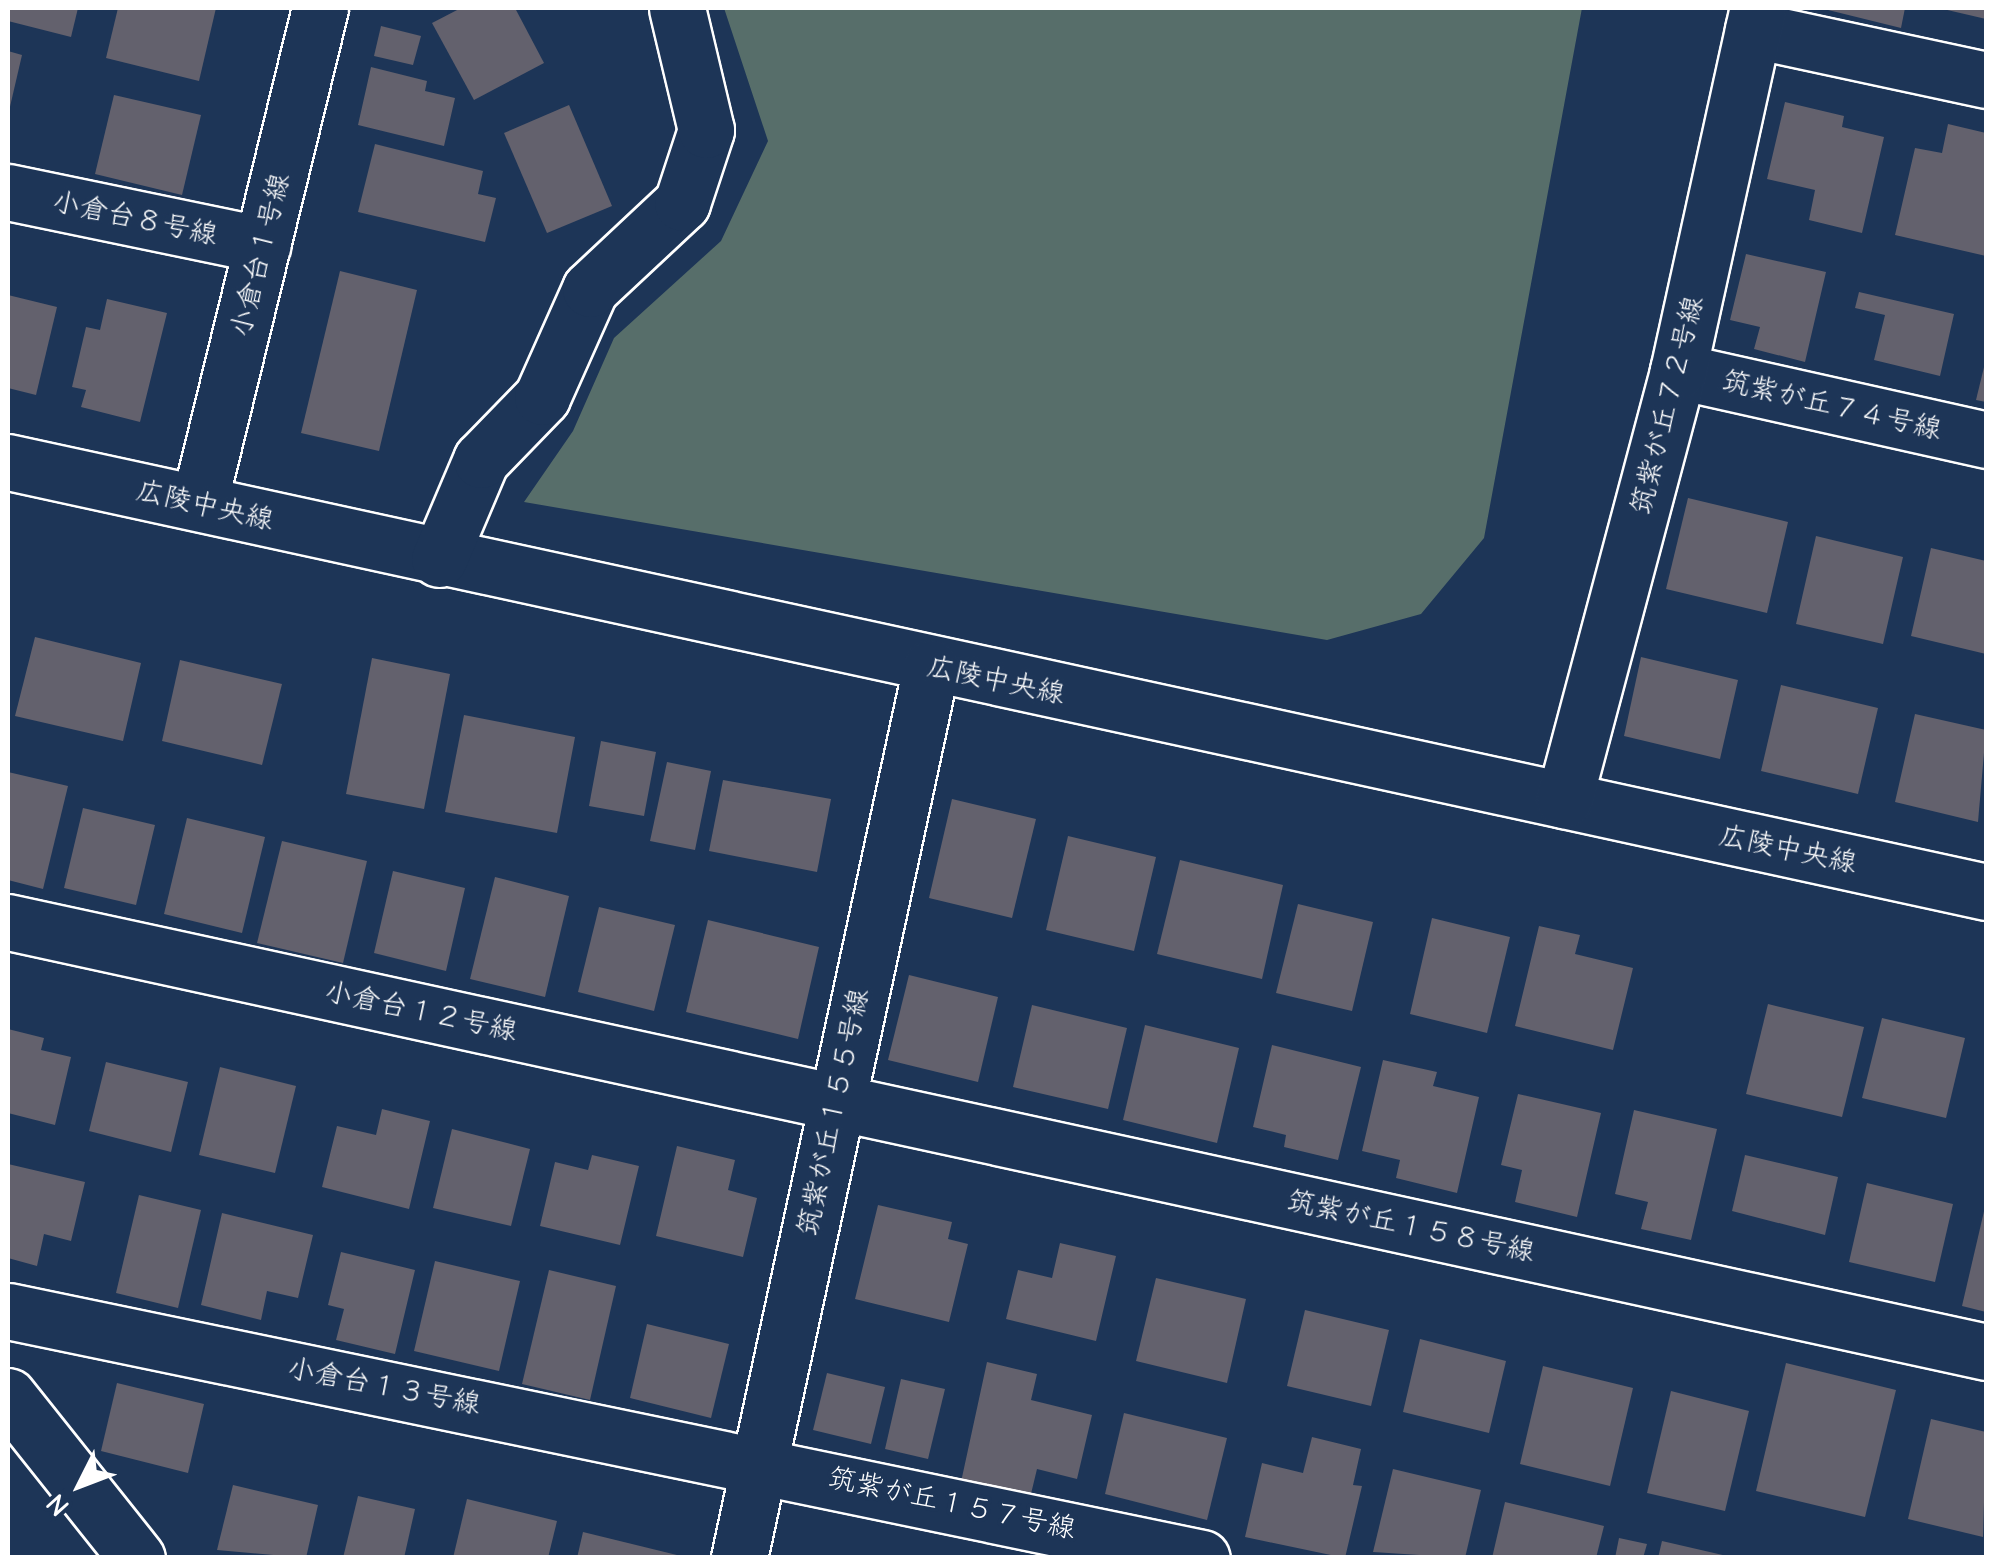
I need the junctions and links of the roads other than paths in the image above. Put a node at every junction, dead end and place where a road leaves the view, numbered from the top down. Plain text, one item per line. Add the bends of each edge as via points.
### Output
1 (320, 8) edge
2 (678, 8) edge
3 (1755, 19) edge
4 (1986, 80) edge
5 (8, 192) edge
6 (263, 244) junction
7 (1678, 371) junction
8 (1986, 440) edge
9 (8, 462) edge
10 (199, 502) junction
11 (439, 560) junction
12 (931, 667) junction
13 (1564, 800) junction
14 (1986, 892) edge
15 (8, 922) edge
16 (835, 1101) junction
17 (8, 1311) edge
18 (1986, 1352) edge
19 (8, 1396) edge
20 (760, 1461) junction
21 (137, 1558) edge
22 (739, 1558) edge
23 (1202, 1558) edge

1 - 6 street, 小倉台１号線
2 - 11 street via 706,130 682,203 590,289 542,397 480,460
3 - 4 street
3 - 7 street, 筑紫が丘７２号線
5 - 6 street, 小倉台８号線
6 - 10 street, 小倉台１号線
7 - 8 street, 筑紫が丘７４号線
7 - 13 street, 筑紫が丘７２号線
9 - 10 street, 広陵中央線
10 - 11 street, 広陵中央線
11 - 12 street, 広陵中央線
12 - 13 street, 広陵中央線
12 - 16 street, 筑紫が丘１５５号線
13 - 14 street, 広陵中央線
15 - 16 street, 小倉台１２号線
16 - 18 street, 筑紫が丘１５８号線
16 - 20 street, 筑紫が丘１５５号線
17 - 20 street, 小倉台１３号線
19 - 21 street
20 - 22 street, 筑紫が丘１５５号線
20 - 23 street, 筑紫が丘１５７号線

